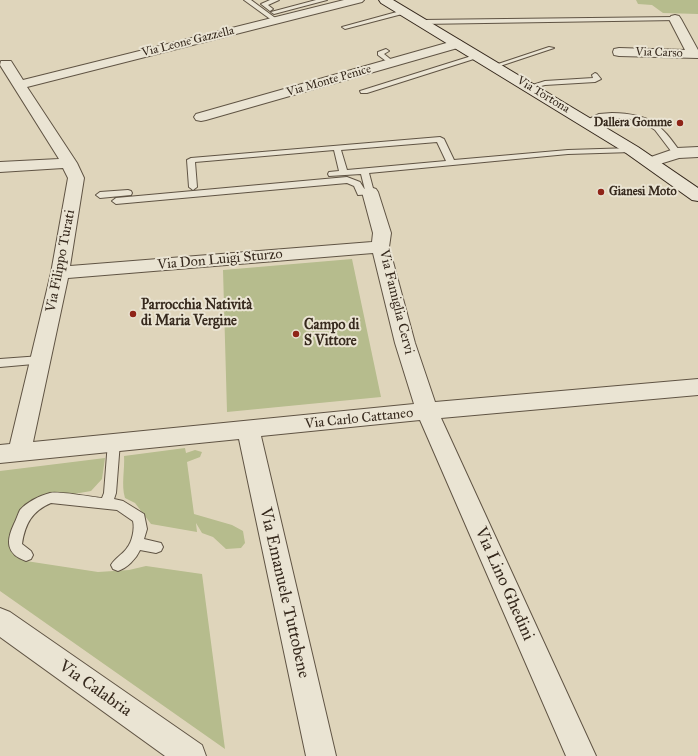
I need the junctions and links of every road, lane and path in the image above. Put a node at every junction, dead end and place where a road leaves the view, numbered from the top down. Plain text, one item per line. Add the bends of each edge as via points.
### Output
1 (247, 0) edge
2 (324, 0) edge
3 (358, 0) edge
4 (385, 0) edge
5 (277, 3) edge
6 (404, 12) junction
7 (275, 15) junction
8 (675, 19) joint
9 (421, 22) junction
10 (344, 27) dead end
11 (457, 44) junction
12 (551, 48) dead end
13 (620, 52) dead end
14 (696, 54) edge
15 (478, 56) junction
16 (6, 64) dead end
17 (495, 66) junction
18 (595, 75) dead end
19 (13, 83) junction
20 (530, 87) junction
21 (364, 91) dead end
22 (201, 117) dead end
23 (587, 122) junction
24 (337, 148) junction
25 (632, 150) junction
26 (698, 152) edge
27 (677, 153) junction
28 (451, 162) junction
29 (650, 162) junction
30 (69, 163) junction
31 (0, 167) edge
32 (364, 171) junction
33 (344, 172) junction
34 (193, 187) junction
35 (370, 192) junction
36 (100, 195) dead end
37 (698, 196) edge
38 (116, 201) dead end
39 (380, 247) junction
40 (60, 272) junction
41 (41, 360) junction
42 (0, 363) edge
43 (698, 387) edge
44 (427, 412) junction
45 (248, 430) junction
46 (114, 442) junction
47 (10, 453) edge
48 (106, 504) junction
49 (135, 543) junction
50 (156, 546) dead end
51 (26, 555) dead end
52 (118, 565) dead end
53 (0, 621) edge
54 (191, 756) edge
55 (321, 756) edge
56 (581, 756) edge

1 - 7 lane
2 - 7 lane
3 - 7 street, Via Leone Gazzella
4 - 6 main road, Via Tortona
5 - 7 lane
6 - 9 main road, Via Tortona
6 - 10 lane
7 - 19 street, Via Leone Gazzella
8 - 9 lane
8 - 14 street
9 - 11 main road, Via Tortona
11 - 15 main road, Via Tortona
11 - 22 street, Via Monte Penice via 389,57
12 - 17 lane
13 - 14 street, Via Carso
15 - 17 main road, Via Tortona
15 - 21 lane
16 - 19 street, Via Filippo Turati
17 - 20 main road, Via Tortona
18 - 20 lane via 596,79 590,81 545,83
19 - 30 street, Via Filippo Turati
20 - 23 main road, Via Tortona
23 - 25 main road, Via Tortona
23 - 27 lane via 610,115 649,121
24 - 28 lane via 440,139
24 - 33 lane
24 - 34 lane via 191,160
25 - 28 lane via 568,152
25 - 29 main road, Via Tortona
26 - 27 street
27 - 29 street
28 - 32 lane
29 - 37 main road, Via Tortona
30 - 31 street
30 - 40 street, Via Filippo Turati via 76,178
32 - 33 lane
32 - 35 lane
33 - 34 lane
34 - 36 lane
35 - 38 lane via 361,193 355,182 347,180
35 - 39 street, Via Famiglia Cervi via 382,233
39 - 40 street, Via Don Luigi Sturzo
39 - 44 street, Via Famiglia Cervi via 405,343
40 - 41 street, Via Filippo Turati
41 - 42 lane
41 - 47 street, Via Filippo Turati
43 - 44 street, Via Carlo Cattaneo
44 - 45 street, Via Carlo Cattaneo
44 - 56 street, Via Lino Ghedini
45 - 46 street, Via Carlo Cattaneo
45 - 55 street, Via Emanuele Tuttobene
46 - 47 street, Via Carlo Cattaneo
46 - 48 lane via 110,493
48 - 49 lane via 119,505 139,518 141,530
48 - 51 lane via 51,498 38,503 25,514 17,532 15,546
49 - 50 lane
49 - 52 lane via 132,552
53 - 54 street, Via Calabria

